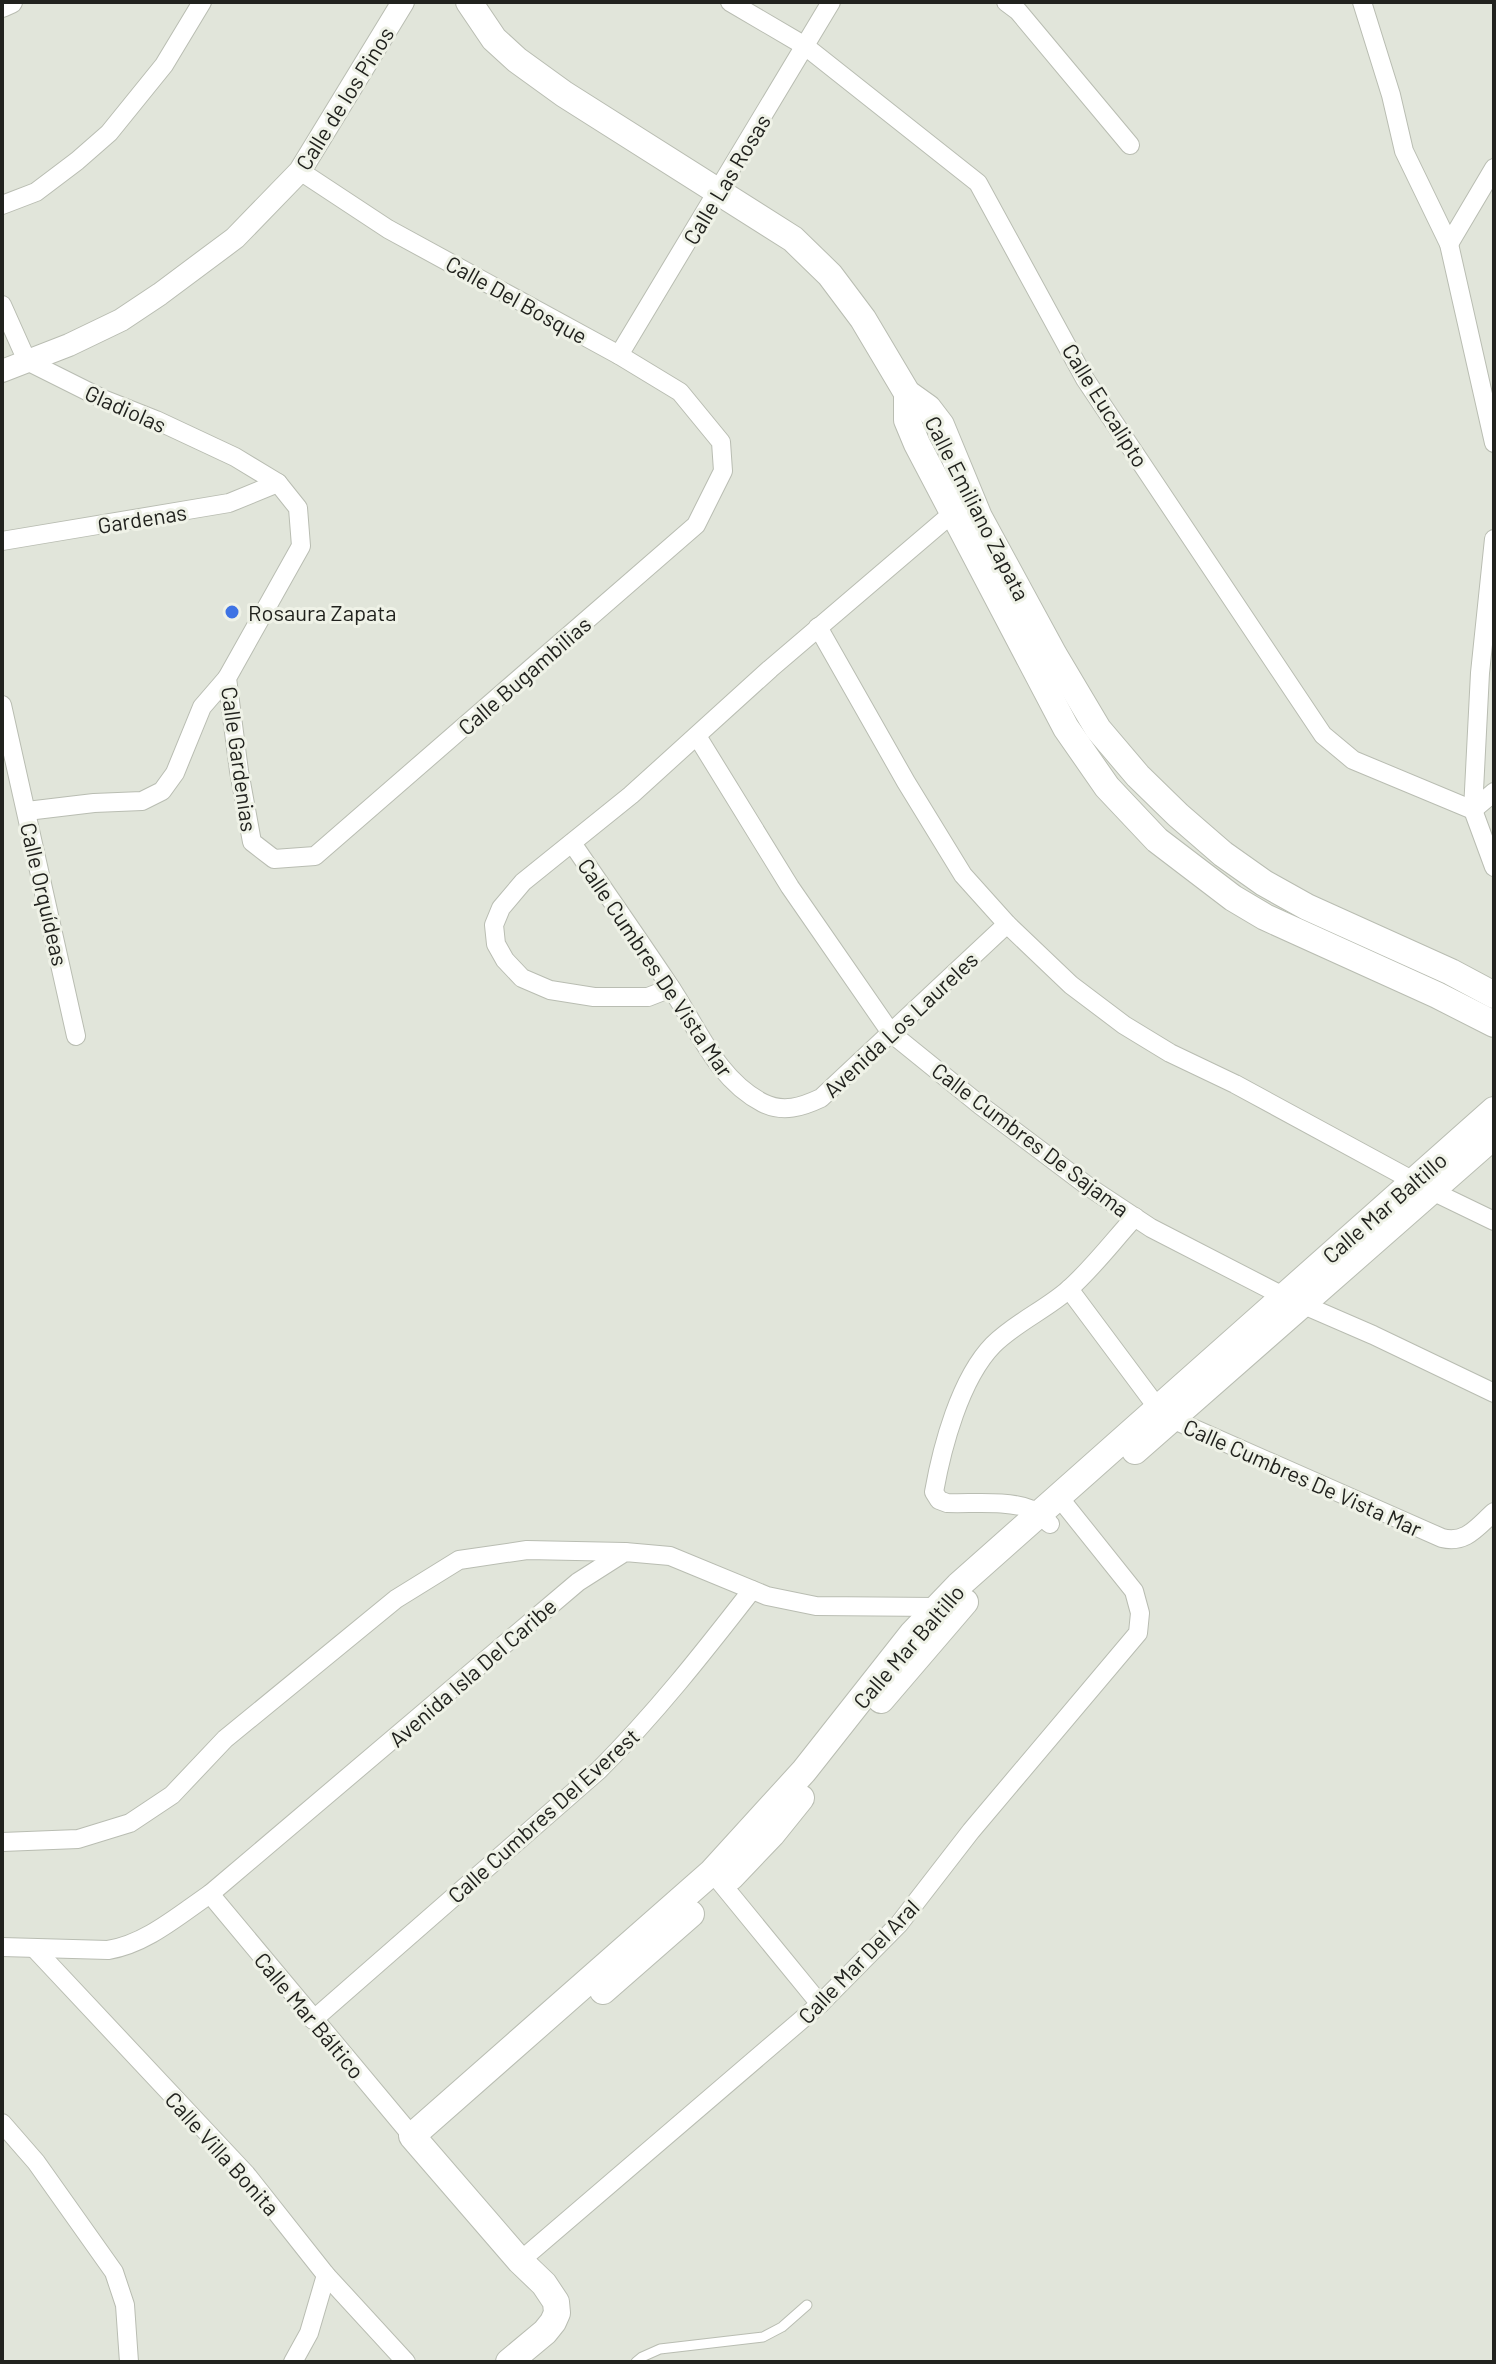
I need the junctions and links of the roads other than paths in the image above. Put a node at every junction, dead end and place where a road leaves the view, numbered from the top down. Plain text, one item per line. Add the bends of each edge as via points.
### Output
1 (202, 2) edge
2 (403, 2) edge
3 (469, 2) edge
4 (730, 2) edge
5 (831, 2) edge
6 (1006, 2) edge
7 (1362, 2) edge
8 (805, 46) junction
9 (1130, 145) dead end
10 (1494, 168) edge
11 (300, 171) junction
12 (720, 190) junction
13 (2, 205) edge
14 (1449, 244) junction
15 (2, 305) edge
16 (619, 355) junction
17 (27, 361) junction
18 (2, 371) edge
19 (721, 442) joint
20 (1494, 443) edge
21 (278, 483) junction
22 (962, 505) junction
23 (1494, 539) edge
24 (2, 541) edge
25 (818, 627) junction
26 (1487, 669) edge
27 (227, 678) junction
28 (2, 705) edge
29 (697, 736) junction
30 (1494, 792) edge
31 (1473, 810) junction
32 (27, 811) junction
33 (572, 843) junction
34 (274, 859) joint
35 (1494, 867) edge
36 (1007, 924) junction
37 (671, 988) junction
38 (1494, 995) edge
39 (1494, 1024) edge
40 (891, 1033) junction
41 (76, 1036) dead end
42 (785, 1109) joint
43 (1494, 1110) edge
44 (1494, 1136) edge
45 (1423, 1186) junction
46 (1135, 1217) junction
47 (1494, 1221) edge
48 (1069, 1289) junction
49 (1293, 1300) junction
50 (1494, 1393) edge
51 (1165, 1413) junction
52 (1054, 1511) junction
53 (1494, 1512) edge
54 (625, 1552) junction
55 (752, 1590) junction
56 (944, 1612) junction
57 (2, 1842) edge
58 (717, 1879) junction
59 (210, 1894) junction
60 (2, 1947) edge
61 (35, 1949) junction
62 (820, 2004) junction
63 (313, 2020) junction
64 (2, 2123) edge
65 (417, 2142) junction
66 (520, 2261) junction
67 (326, 2275) junction
68 (807, 2305) dead end
69 (129, 2362) edge
70 (293, 2362) edge
71 (406, 2362) edge
72 (509, 2362) edge
73 (636, 2362) edge

1 - 13 street via 164,65 109,133 36,192
2 - 11 street, Calle de los Pinos
3 - 12 main road, Calle Emiliano Zapata via 494,39 517,60
4 - 8 street, Calle Eucalipto
5 - 8 street, Calle Las Rosas
6 - 9 street
7 - 14 street via 1404,151
8 - 12 street, Calle Las Rosas
8 - 31 street, Calle Eucalipto via 978,183 1085,379 1323,735 1353,760
10 - 14 street
11 - 16 street, Calle Del Bosque via 388,229
11 - 17 street, Calle de los Pinos via 235,238 160,294 121,320
12 - 16 street, Calle Las Rosas
12 - 22 main road, Calle Emiliano Zapata via 793,239 830,275 907,393 941,425
14 - 20 street
15 - 17 street
16 - 19 street, Calle Del Bosque via 680,392
17 - 18 street, Calle de los Pinos
17 - 21 street, Gladiolas via 235,457
19 - 34 street, Calle Bugambilias via 723,471 696,525 315,856
21 - 24 street, Gardenas via 229,503
21 - 27 street, Calle Gardenias via 298,508 301,546
22 - 25 street
22 - 38 main road, Calle Emiliano Zapata via 979,517 1098,729 1178,815 1264,883
22 - 39 main road via 1066,728 1107,787 1157,840 1265,917
23 - 26 street
25 - 29 street
25 - 36 street via 963,875
26 - 31 street
27 - 32 street via 202,707 162,791 142,801
27 - 34 street, Calle Gardenias via 252,842
28 - 32 street, Calle Orquídeas
29 - 33 street
29 - 40 street, Calle Cumbres De Sajama via 790,887
30 - 31 street
31 - 35 street
32 - 41 street, Calle Orquídeas
33 - 37 street, Calle Cumbres De Vista Mar
33 - 37 street via 523,882 501,908 494,925 505,960 522,978 550,990 648,997
36 - 40 street, Avenida Los Laureles
36 - 45 street via 1071,985 1124,1025
37 - 42 street, Calle Cumbres De Vista Mar via 722,1071 765,1104
40 - 42 street, Avenida Los Laureles via 821,1098
40 - 46 street, Calle Cumbres De Sajama
43 - 45 main road, Calle Mar Baltillo
44 - 45 main road, Calle Mar Baltillo
45 - 47 street
45 - 49 main road, Calle Mar Baltillo
46 - 48 street
46 - 49 street, Calle Cumbres De Sajama
48 - 51 street, Calle Cumbres De Vista Mar
48 - 52 street via 994,1344 980,1361 942,1449 934,1492 947,1503
49 - 50 street, Calle Cumbres De Sajama
49 - 51 main road, Calle Mar Baltillo
51 - 52 main road, Calle Mar Baltillo
51 - 53 street, Calle Cumbres De Vista Mar via 1442,1538 1466,1537
52 - 56 main road, Calle Mar Baltillo via 1018,1551
52 - 62 street, Calle Mar Del Aral via 1134,1591 1138,1633 899,1924
54 - 55 street via 670,1556
54 - 57 street via 527,1550 459,1560 396,1599 225,1739 172,1795 130,1823 78,1839
54 - 59 street, Avenida Isla Del Caribe via 578,1582
55 - 56 street via 816,1606
55 - 63 street, Calle Cumbres Del Everest via 637,1732
56 - 58 main road, Calle Mar Baltillo via 772,1834
58 - 62 street
58 - 65 main road, Calle Mar Baltillo
59 - 61 street, Avenida Isla Del Caribe via 126,1947
59 - 63 street, Calle Mar Báltico
60 - 61 street, Avenida Isla Del Caribe
61 - 67 street, Calle Villa Bonita via 246,2174
62 - 66 street, Calle Mar Del Aral
63 - 65 street, Calle Mar Báltico
64 - 69 street via 114,2272 125,2305
65 - 66 main road
66 - 72 main road via 544,2284 557,2313 545,2332
67 - 70 street via 309,2333
67 - 71 street, Calle Villa Bonita
68 - 73 lane via 763,2337 660,2349

